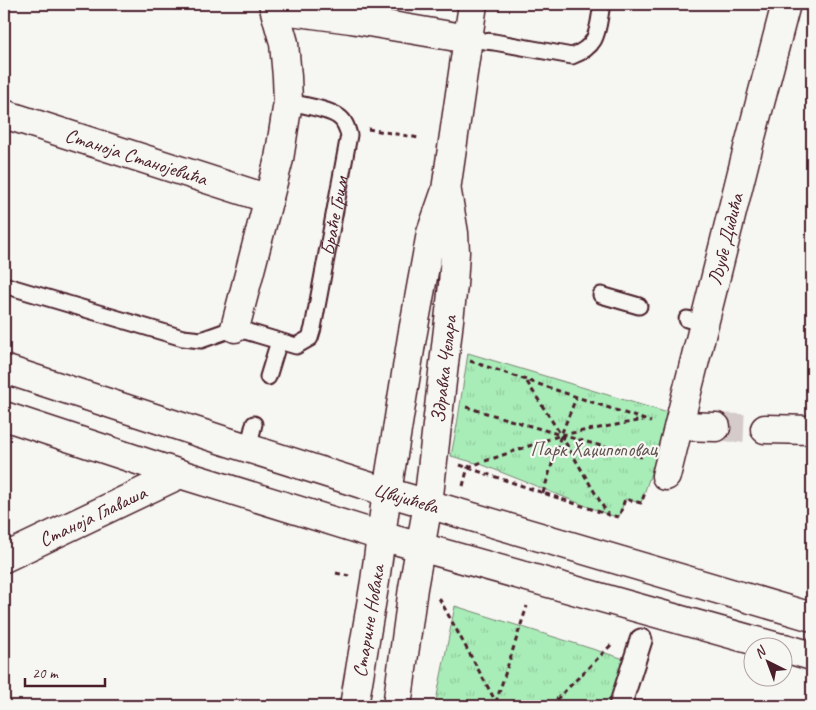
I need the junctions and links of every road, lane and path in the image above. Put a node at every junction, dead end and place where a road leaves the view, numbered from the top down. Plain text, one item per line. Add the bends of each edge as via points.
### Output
1 (473, 4) edge
2 (602, 4) edge
3 (786, 4) edge
4 (274, 6) edge
5 (352, 12) edge
6 (468, 39) junction
7 (288, 102) junction
8 (4, 114) edge
9 (346, 125) junction
10 (419, 138) dead end
11 (446, 190) junction
12 (269, 199) junction
13 (4, 285) edge
14 (601, 296) dead end
15 (639, 306) dead end
16 (234, 328) junction
17 (279, 341) junction
18 (446, 354) junction
19 (4, 369) edge
20 (268, 377) dead end
21 (526, 380) junction
22 (576, 398) junction
23 (464, 406) dead end
24 (4, 416) edge
25 (679, 426) junction
26 (716, 427) tunnel mouth
27 (765, 429) tunnel mouth
28 (812, 430) edge
29 (561, 435) junction
30 (646, 458) dead end
31 (180, 474) junction
32 (666, 476) dead end
33 (387, 492) junction
34 (543, 493) junction
35 (428, 504) junction
36 (609, 516) junction
37 (619, 517) dead end
38 (381, 536) junction
39 (421, 547) junction
40 (4, 558) edge
41 (536, 579) junction
42 (436, 592) dead end
43 (812, 617) edge
44 (746, 638) edge
45 (641, 640) dead end
46 (615, 641) dead end
47 (794, 651) edge
48 (812, 656) edge
49 (496, 702) junction
50 (354, 706) edge
51 (397, 706) edge
52 (495, 706) edge
53 (514, 706) edge
54 (550, 706) edge
55 (620, 706) edge

1 - 6 main road, Здравка Челара
2 - 6 lane via 597,34 590,46 572,56
3 - 25 main road, Љубе Дидића via 745,160 696,321
4 - 5 main road
4 - 7 main road via 284,43
5 - 6 main road
6 - 11 main road, Здравка Челара
7 - 9 lane via 330,112
7 - 12 main road
8 - 12 main road, Станоја Станојевића
9 - 10 path
9 - 17 lane, Браће Грим via 349,135 310,338 296,346
11 - 18 main road, Здравка Челара via 455,252
11 - 33 main road, Здравка Челара via 431,232
12 - 16 main road
13 - 16 lane via 183,338 201,340
14 - 15 lane
16 - 17 lane, Браће Грим
17 - 20 lane
18 - 21 path
18 - 35 main road, Здравка Челара
19 - 33 main road, Цвијићева via 251,436
21 - 22 path
21 - 29 path
22 - 29 path
22 - 29 path via 644,420
23 - 29 path
24 - 31 main road
25 - 26 main road
25 - 32 main road, Љубе Дидића
27 - 28 main road
29 - 30 path
29 - 34 path
29 - 34 path via 468,467
29 - 36 path
31 - 38 main road
31 - 40 main road, Станоја Главаша
33 - 35 main road, Цвијићева
33 - 38 main road, Здравка Челара
34 - 36 path
35 - 39 main road, Здравка Челара
35 - 43 main road, Цвијићева
36 - 37 path
38 - 39 main road
38 - 50 main road, Старине Новака
39 - 41 main road
39 - 51 main road, Старине Новака
41 - 44 main road
41 - 49 path
42 - 49 path
45 - 55 street
46 - 54 path
47 - 48 main road
49 - 52 path
49 - 53 path

